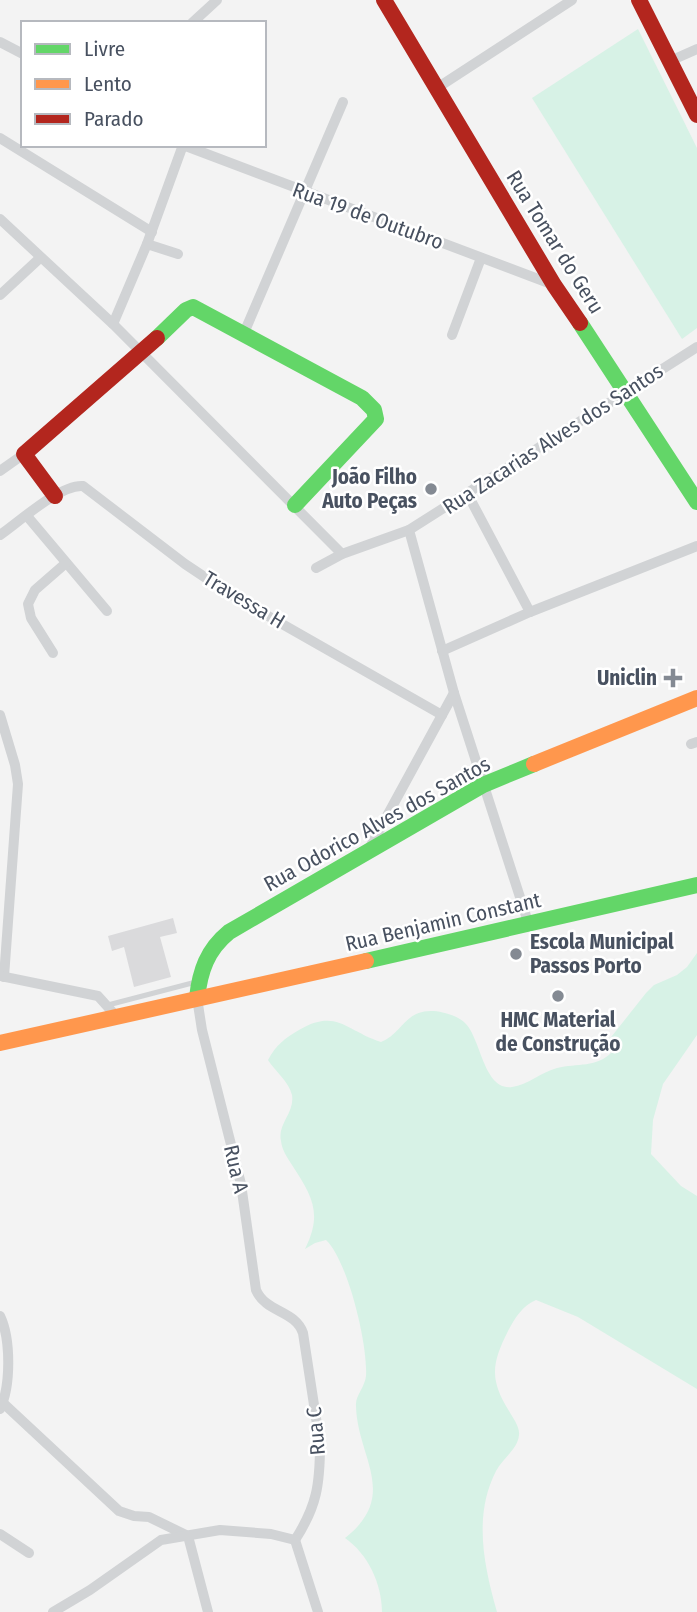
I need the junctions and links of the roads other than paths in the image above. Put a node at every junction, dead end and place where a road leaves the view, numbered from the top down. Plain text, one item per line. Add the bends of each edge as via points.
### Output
1 (217, 0) edge
2 (384, 0) edge
3 (572, 0) edge
4 (639, 0) edge
5 (194, 21) edge
6 (0, 42) edge
7 (697, 49) edge
8 (21, 53) edge
9 (670, 61) junction
10 (437, 88) junction
11 (343, 102) dead end
12 (697, 116) edge
13 (0, 138) edge
14 (182, 147) edge
15 (188, 147) edge
16 (304, 192) junction
17 (0, 219) edge
18 (152, 232) junction
19 (148, 244) junction
20 (178, 254) dead end
21 (40, 258) junction
22 (481, 258) junction
23 (554, 285) junction
24 (0, 295) edge
25 (113, 324) junction
26 (244, 333) junction
27 (452, 335) dead end
28 (697, 347) edge
29 (141, 353) junction
30 (626, 391) junction
31 (24, 454) junction
32 (2, 465) edge
33 (467, 493) junction
34 (55, 496) junction
35 (697, 502) edge
36 (295, 505) junction
37 (27, 516) junction
38 (409, 530) junction
39 (0, 535) edge
40 (697, 546) edge
41 (342, 554) junction
42 (66, 563) junction
43 (316, 568) dead end
44 (107, 611) dead end
45 (530, 612) junction
46 (442, 651) junction
47 (53, 653) dead end
48 (454, 693) junction
49 (697, 698) edge
50 (0, 715) edge
51 (442, 715) junction
52 (483, 785) junction
53 (369, 849) junction
54 (697, 885) edge
55 (528, 925) junction
56 (2, 976) edge
57 (199, 981) junction
58 (197, 998) junction
59 (112, 1011) junction
60 (0, 1043) edge
61 (0, 1317) edge
62 (296, 1320) joint
63 (1, 1406) edge
64 (0, 1534) edge
65 (188, 1536) junction
66 (295, 1540) junction
67 (30, 1553) dead end
68 (53, 1612) edge
69 (208, 1612) edge
70 (318, 1612) edge

1 - 5 street
2 - 10 street, Rua Tomar do Geru
3 - 10 street
4 - 9 street
6 - 8 street
7 - 9 street
9 - 12 street
10 - 23 street, Rua Tomar do Geru
11 - 16 street
13 - 18 street
14 - 18 street
15 - 16 street, Rua 19 de Outubro
16 - 22 street, Rua 19 de Outubro
16 - 26 street
17 - 21 street
18 - 19 street
19 - 20 street
19 - 25 street
21 - 24 street
21 - 25 street
22 - 23 street, Rua 19 de Outubro
22 - 27 street
23 - 30 street, Rua Tomar do Geru
25 - 29 street
26 - 29 street via 189,308
26 - 36 street via 362,398 374,410 376,419
28 - 30 street, Rua Zacarias Alves dos Santos
29 - 31 street
29 - 36 street
30 - 33 street, Rua Zacarias Alves dos Santos
30 - 35 street, Rua Tomar do Geru
31 - 32 street
31 - 34 street
33 - 38 street, Rua Zacarias Alves dos Santos
33 - 45 street
34 - 37 street
34 - 51 street, Travessa H via 77,485 88,489 233,596
36 - 41 street
37 - 39 street
37 - 42 street
38 - 41 street, Rua Zacarias Alves dos Santos
38 - 46 street
40 - 45 street
41 - 43 street, Rua Zacarias Alves dos Santos
42 - 44 street
42 - 47 street via 35,590 28,604 31,618
45 - 46 street
46 - 48 street
48 - 51 street
48 - 52 street
49 - 52 street, Rua Odorico Alves dos Santos
50 - 56 street via 18,784
51 - 53 street
52 - 53 street, Rua Odorico Alves dos Santos
52 - 55 street
53 - 57 street, Rua Odorico Alves dos Santos via 218,940 204,960
54 - 55 street, Rua Benjamin Constant
55 - 58 street, Rua Benjamin Constant
56 - 59 street via 98,996
57 - 58 street, Rua Odorico Alves dos Santos
57 - 59 lane
58 - 59 street, Rua Benjamin Constant
58 - 62 street, Rua A via 241,1184 256,1290 263,1302
59 - 60 street, Rua Benjamin Constant
61 - 63 street via 8,1342
62 - 66 street, Rua C via 303,1333 320,1459 315,1503
63 - 65 street via 119,1511 149,1517
64 - 67 street
65 - 66 street via 220,1530
65 - 68 street via 161,1540
65 - 69 street
66 - 70 street

